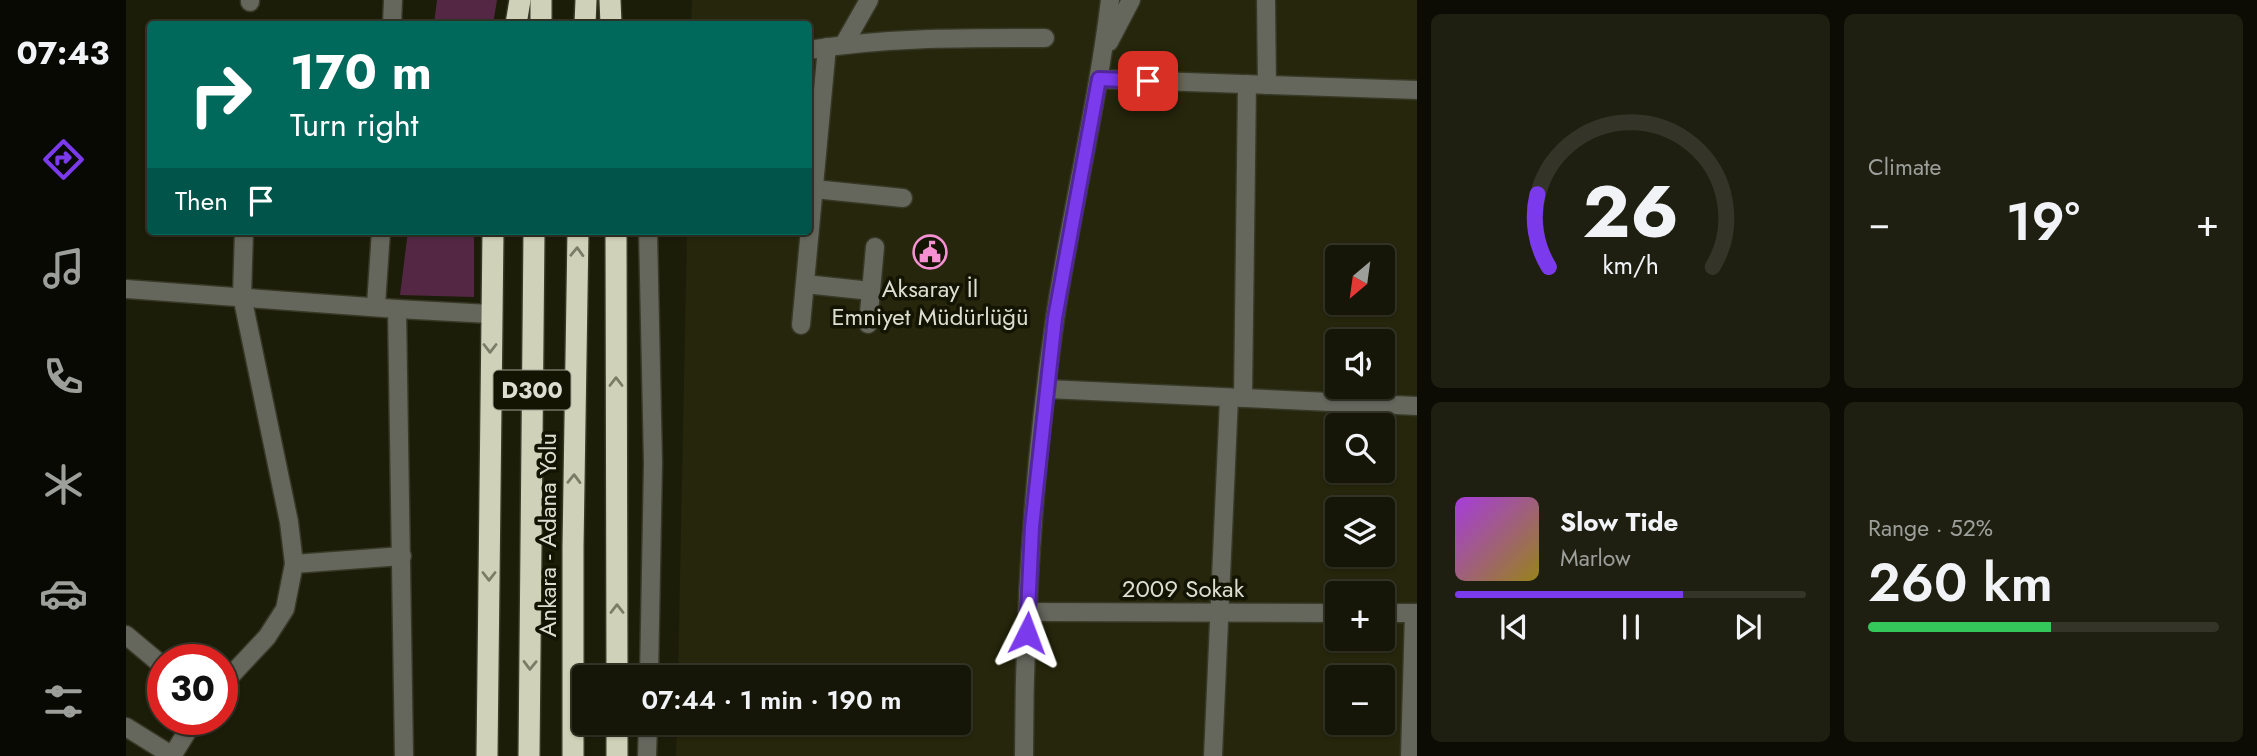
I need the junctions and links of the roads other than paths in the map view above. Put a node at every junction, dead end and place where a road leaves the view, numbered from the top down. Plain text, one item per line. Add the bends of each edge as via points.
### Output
1 (393, 0) edge
2 (520, 0) edge
3 (541, 0) edge
4 (586, 0) edge
5 (610, 0) edge
6 (869, 0) edge
7 (1110, 0) edge
8 (1131, 0) edge
9 (1266, 0) edge
10 (392, 21) edge
11 (516, 21) edge
12 (541, 21) edge
13 (585, 21) edge
14 (611, 21) edge
15 (1045, 38) dead end
16 (835, 45) junction
17 (812, 49) edge
18 (1104, 51) junction
19 (1099, 79) junction
20 (1247, 84) junction
21 (1267, 85) junction
22 (1417, 90) edge
23 (814, 190) junction
24 (903, 198) dead end
25 (812, 211) edge
26 (244, 235) edge
27 (381, 235) edge
28 (493, 235) edge
29 (534, 235) edge
30 (578, 235) edge
31 (615, 235) edge
32 (648, 235) edge
33 (810, 235) edge
34 (875, 247) dead end
35 (805, 284) junction
36 (126, 289) edge
37 (871, 291) junction
38 (242, 296) junction
39 (376, 305) junction
40 (397, 309) junction
41 (490, 314) junction
42 (868, 324) dead end
43 (801, 326) dead end
44 (1048, 389) junction
45 (1236, 398) junction
46 (1417, 406) edge
47 (402, 556) junction
48 (294, 564) junction
49 (1028, 612) junction
50 (1220, 612) junction
51 (1325, 613) edge
52 (1395, 613) edge
53 (1415, 613) edge
54 (126, 635) edge
55 (147, 653) edge
56 (617, 665) edge
57 (649, 665) edge
58 (238, 668) edge
59 (126, 727) edge
60 (185, 735) edge
61 (617, 735) edge
62 (648, 735) edge
63 (172, 755) edge
64 (404, 756) edge
65 (487, 756) edge
66 (530, 756) edge
67 (572, 756) edge
68 (617, 756) edge
69 (647, 756) edge
70 (1024, 756) edge
71 (1213, 756) edge
72 (1410, 756) edge

1 - 10 street
2 - 11 highway
3 - 12 highway
4 - 13 highway
5 - 14 highway
6 - 16 street
7 - 18 street
8 - 18 street
9 - 21 street
15 - 16 street via 922,38
16 - 17 street
16 - 23 street
18 - 19 street
19 - 20 street
19 - 44 street via 1055,318
20 - 21 street
20 - 45 street
21 - 22 street
23 - 24 street
23 - 25 street
26 - 38 street
27 - 39 street
28 - 41 highway
29 -> 66 highway, Ankara - Adana Yolu / D300
67 -> 30 highway, Ankara - Adana Yolu / D300
56 -> 31 highway
32 - 57 street via 653,463
33 - 35 street
34 - 37 street
35 - 37 street
35 - 43 street
36 - 38 street
37 - 42 street
38 - 39 street
38 - 48 street
39 - 40 street
40 - 41 street
40 - 47 street
41 -> 65 highway
44 - 45 street
44 - 49 street via 1032,527
45 - 46 street
45 - 50 street
47 - 48 street
47 - 64 street
48 - 58 street via 285,609
49 - 50 street, 2009 Sokak
49 - 70 street
50 - 51 street, 2009 Sokak
50 - 71 street
52 - 53 street
53 - 72 street
54 - 55 street
59 - 63 street
60 - 63 street
61 - 68 highway
62 - 69 street

